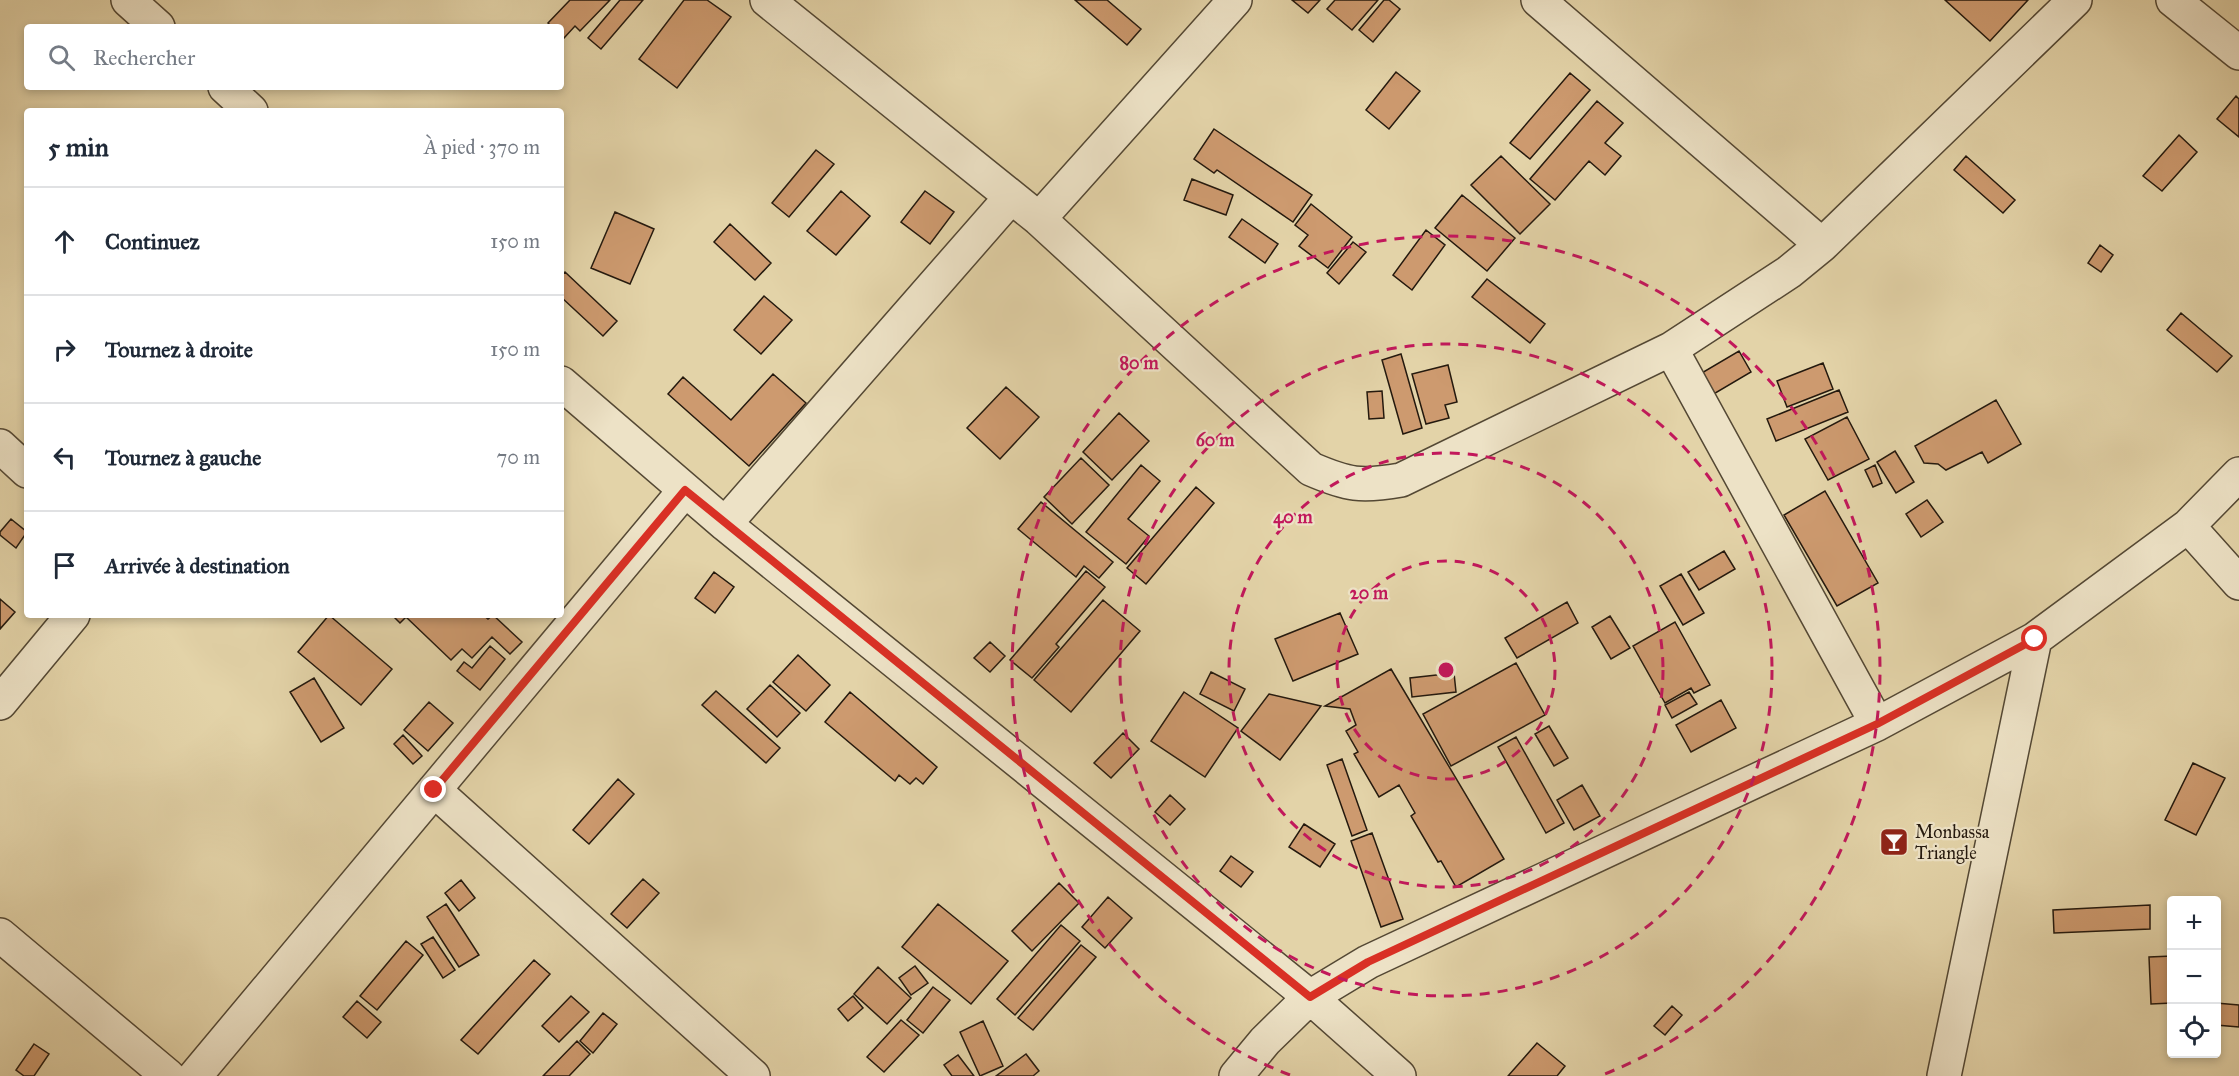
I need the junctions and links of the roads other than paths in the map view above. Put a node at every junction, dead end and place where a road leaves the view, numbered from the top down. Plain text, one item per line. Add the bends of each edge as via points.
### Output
1 (128, 0) edge
2 (766, 0) edge
3 (1235, 0) edge
4 (1538, 0) edge
5 (2075, 0) edge
6 (2174, 0) edge
7 (155, 24) edge
8 (2239, 53) edge
9 (228, 90) edge
10 (248, 108) edge
11 (1011, 196) junction
12 (1039, 219) junction
13 (1821, 245) junction
14 (1671, 349) junction
15 (564, 386) edge
16 (0, 446) edge
17 (24, 468) edge
18 (2239, 474) edge
19 (685, 490) junction
20 (725, 524) junction
21 (2188, 526) junction
22 (2239, 583) edge
23 (71, 618) edge
24 (2035, 639) junction
25 (0, 703) edge
26 (1877, 724) junction
27 (434, 790) junction
28 (0, 935) edge
29 (1310, 997) junction
30 (168, 1076) edge
31 (195, 1076) edge
32 (752, 1076) edge
33 (1236, 1076) edge
34 (1400, 1076) edge
35 (1944, 1076) edge

1 - 7 street
2 - 11 street
3 - 12 street
4 - 13 street
5 - 13 street
6 - 8 street
9 - 10 street
11 - 12 street
11 - 20 street
12 - 14 street via 1311,469 1356,485 1401,480
13 - 14 street via 1789,272
14 - 26 street
15 - 19 street
16 - 17 street
18 - 21 street
19 - 20 street
19 - 27 street
20 - 29 street
21 - 22 street
21 - 24 street
23 - 25 street
24 - 26 street
24 - 35 street
26 - 29 street via 1368,962
27 - 31 street
27 - 32 street
28 - 30 street
29 - 33 street
29 - 34 street

